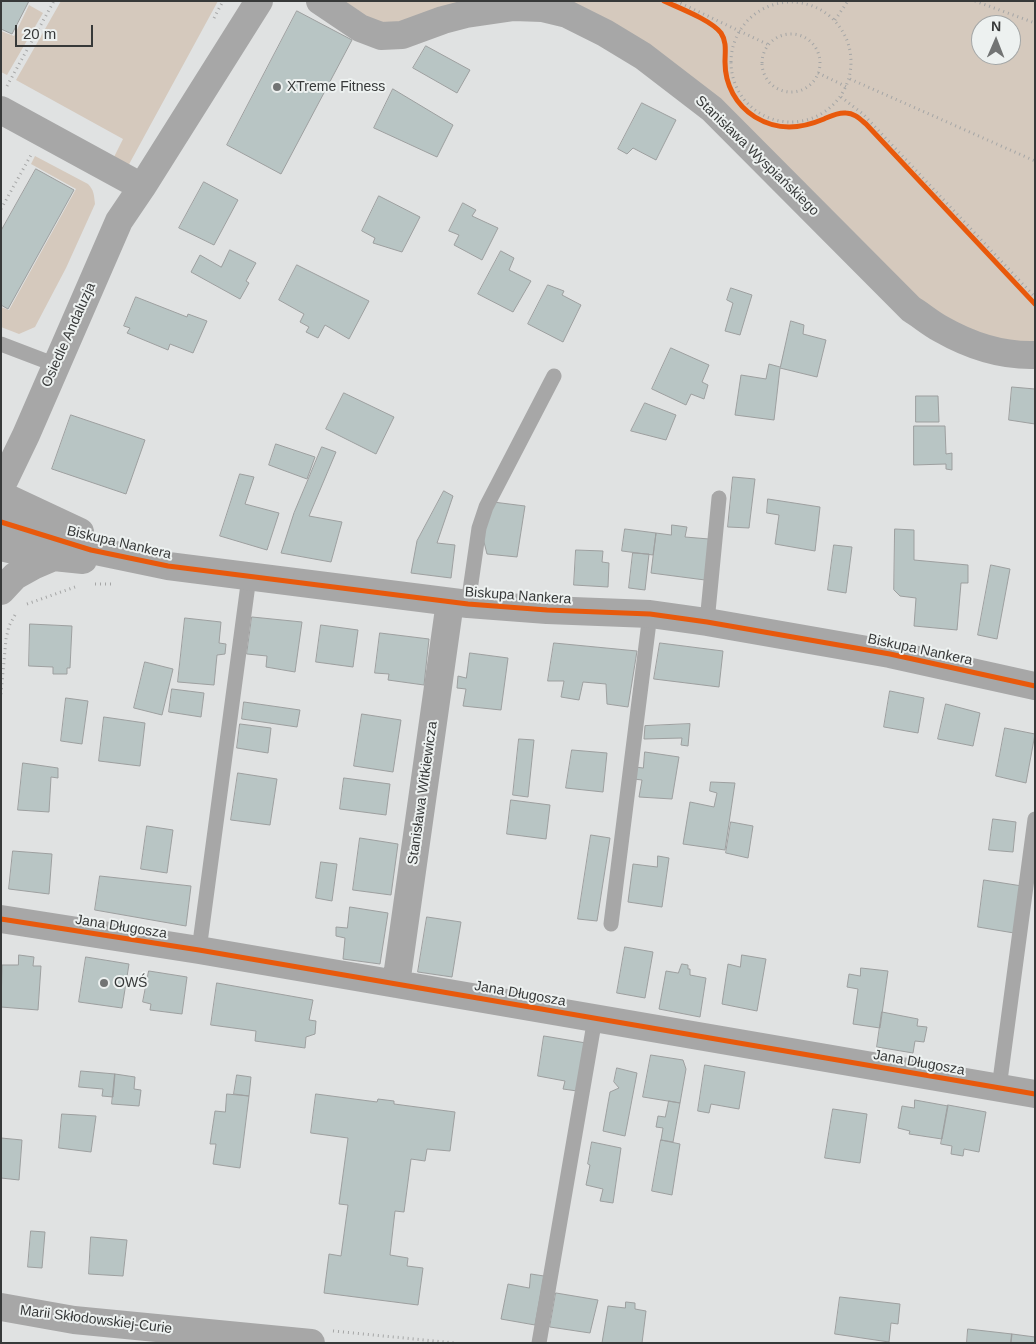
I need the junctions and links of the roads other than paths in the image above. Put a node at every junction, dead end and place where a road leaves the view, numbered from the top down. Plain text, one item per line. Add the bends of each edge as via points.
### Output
1 (259, 1) edge
2 (320, 1) edge
3 (3, 100) edge
4 (142, 187) junction
5 (1, 344) edge
6 (1035, 355) edge
7 (56, 365) junction
8 (554, 376) dead end
9 (1, 487) edge
10 (1, 495) edge
11 (719, 498) dead end
12 (1, 522) edge
13 (1, 547) edge
14 (54, 557) junction
15 (130, 558) junction
16 (249, 577) junction
17 (9, 601) edge
18 (459, 603) junction
19 (650, 614) junction
20 (707, 622) junction
21 (1035, 686) edge
22 (1035, 819) edge
23 (1, 919) edge
24 (611, 924) dead end
25 (199, 950) junction
26 (396, 984) junction
27 (595, 1018) junction
28 (999, 1088) junction
29 (1035, 1094) edge
30 (1, 1308) edge
31 (311, 1343) edge
32 (539, 1343) edge

1 - 4 street, Osiedle Andaluzja
2 - 6 street, Stanisława Wyspiańskiego via 360,28 381,36 402,35 466,14 514,7 542,8 567,14 643,56 706,104 911,309 941,329 975,345 999,352
3 - 4 street
4 - 7 street, Osiedle Andaluzja via 119,221
5 - 7 lane
7 - 9 street, Osiedle Andaluzja
8 - 18 lane via 486,507
10 - 15 street, Biskupa Nankera
11 - 20 lane
12 - 15 street, Biskupa Nankera via 91,550
13 - 14 street, Biskupa Nankera
14 - 15 street, Biskupa Nankera via 87,561
14 - 17 street via 15,576
15 - 16 street, Biskupa Nankera
16 - 18 street, Biskupa Nankera
16 - 25 lane
18 - 19 street, Biskupa Nankera
18 - 26 street, Stanisława Witkiewicza
19 - 20 street, Biskupa Nankera
19 - 24 lane
20 - 21 street, Biskupa Nankera via 890,654
22 - 28 lane
23 - 25 street, Jana Długosza
25 - 26 street, Jana Długosza
26 - 27 street, Jana Długosza
27 - 28 street, Jana Długosza
27 - 32 lane
28 - 29 street, Jana Długosza
30 - 31 street, Marii Skłodowskiej-Curie via 74,1320

